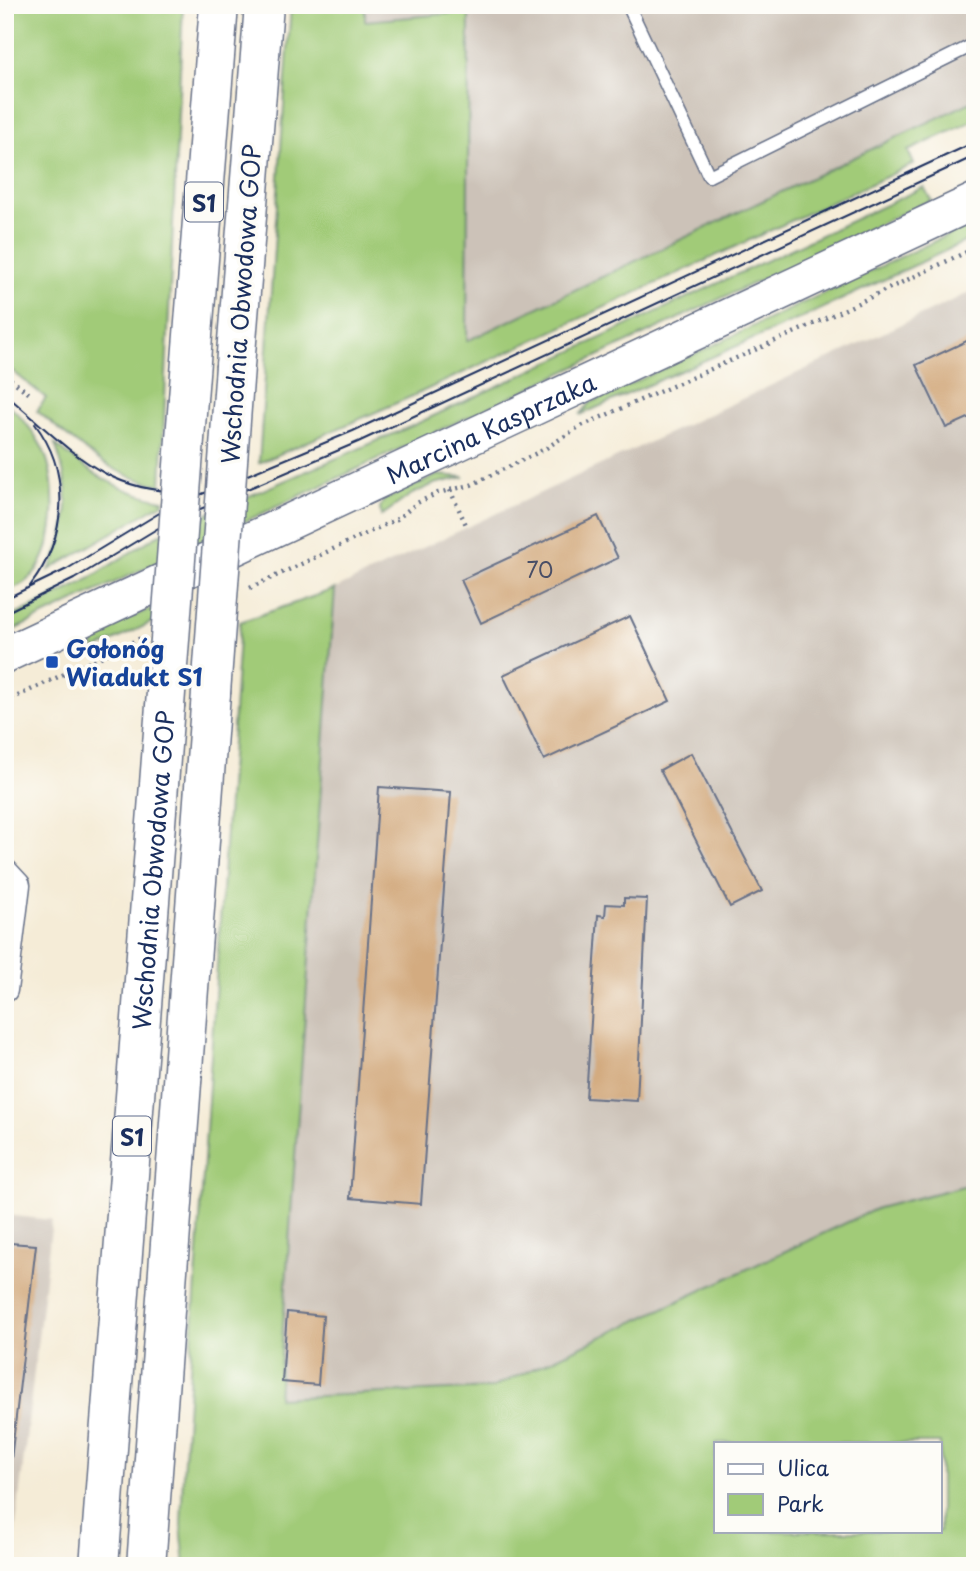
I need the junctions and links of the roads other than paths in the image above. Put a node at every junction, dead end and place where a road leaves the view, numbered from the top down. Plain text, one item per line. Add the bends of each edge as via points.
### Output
1 (219, 5) edge
2 (264, 5) edge
3 (639, 5) edge
4 (975, 44) edge
5 (975, 201) edge
6 (5, 655) edge
7 (5, 871) edge
8 (5, 990) edge
9 (155, 1454) junction
10 (99, 1566) edge
11 (146, 1566) edge
12 (170, 1566) edge

1 - 10 highway, Wschodnia Obwodowa GOP / S1, bridge
2 - 9 highway, Wschodnia Obwodowa GOP / S1, bridge
3 - 4 lane via 630,9 709,176
5 - 6 street, Marcina Kasprzaka
7 - 8 street via 19,885
9 - 11 highway, Wschodnia Obwodowa GOP / S1
9 - 12 highway

